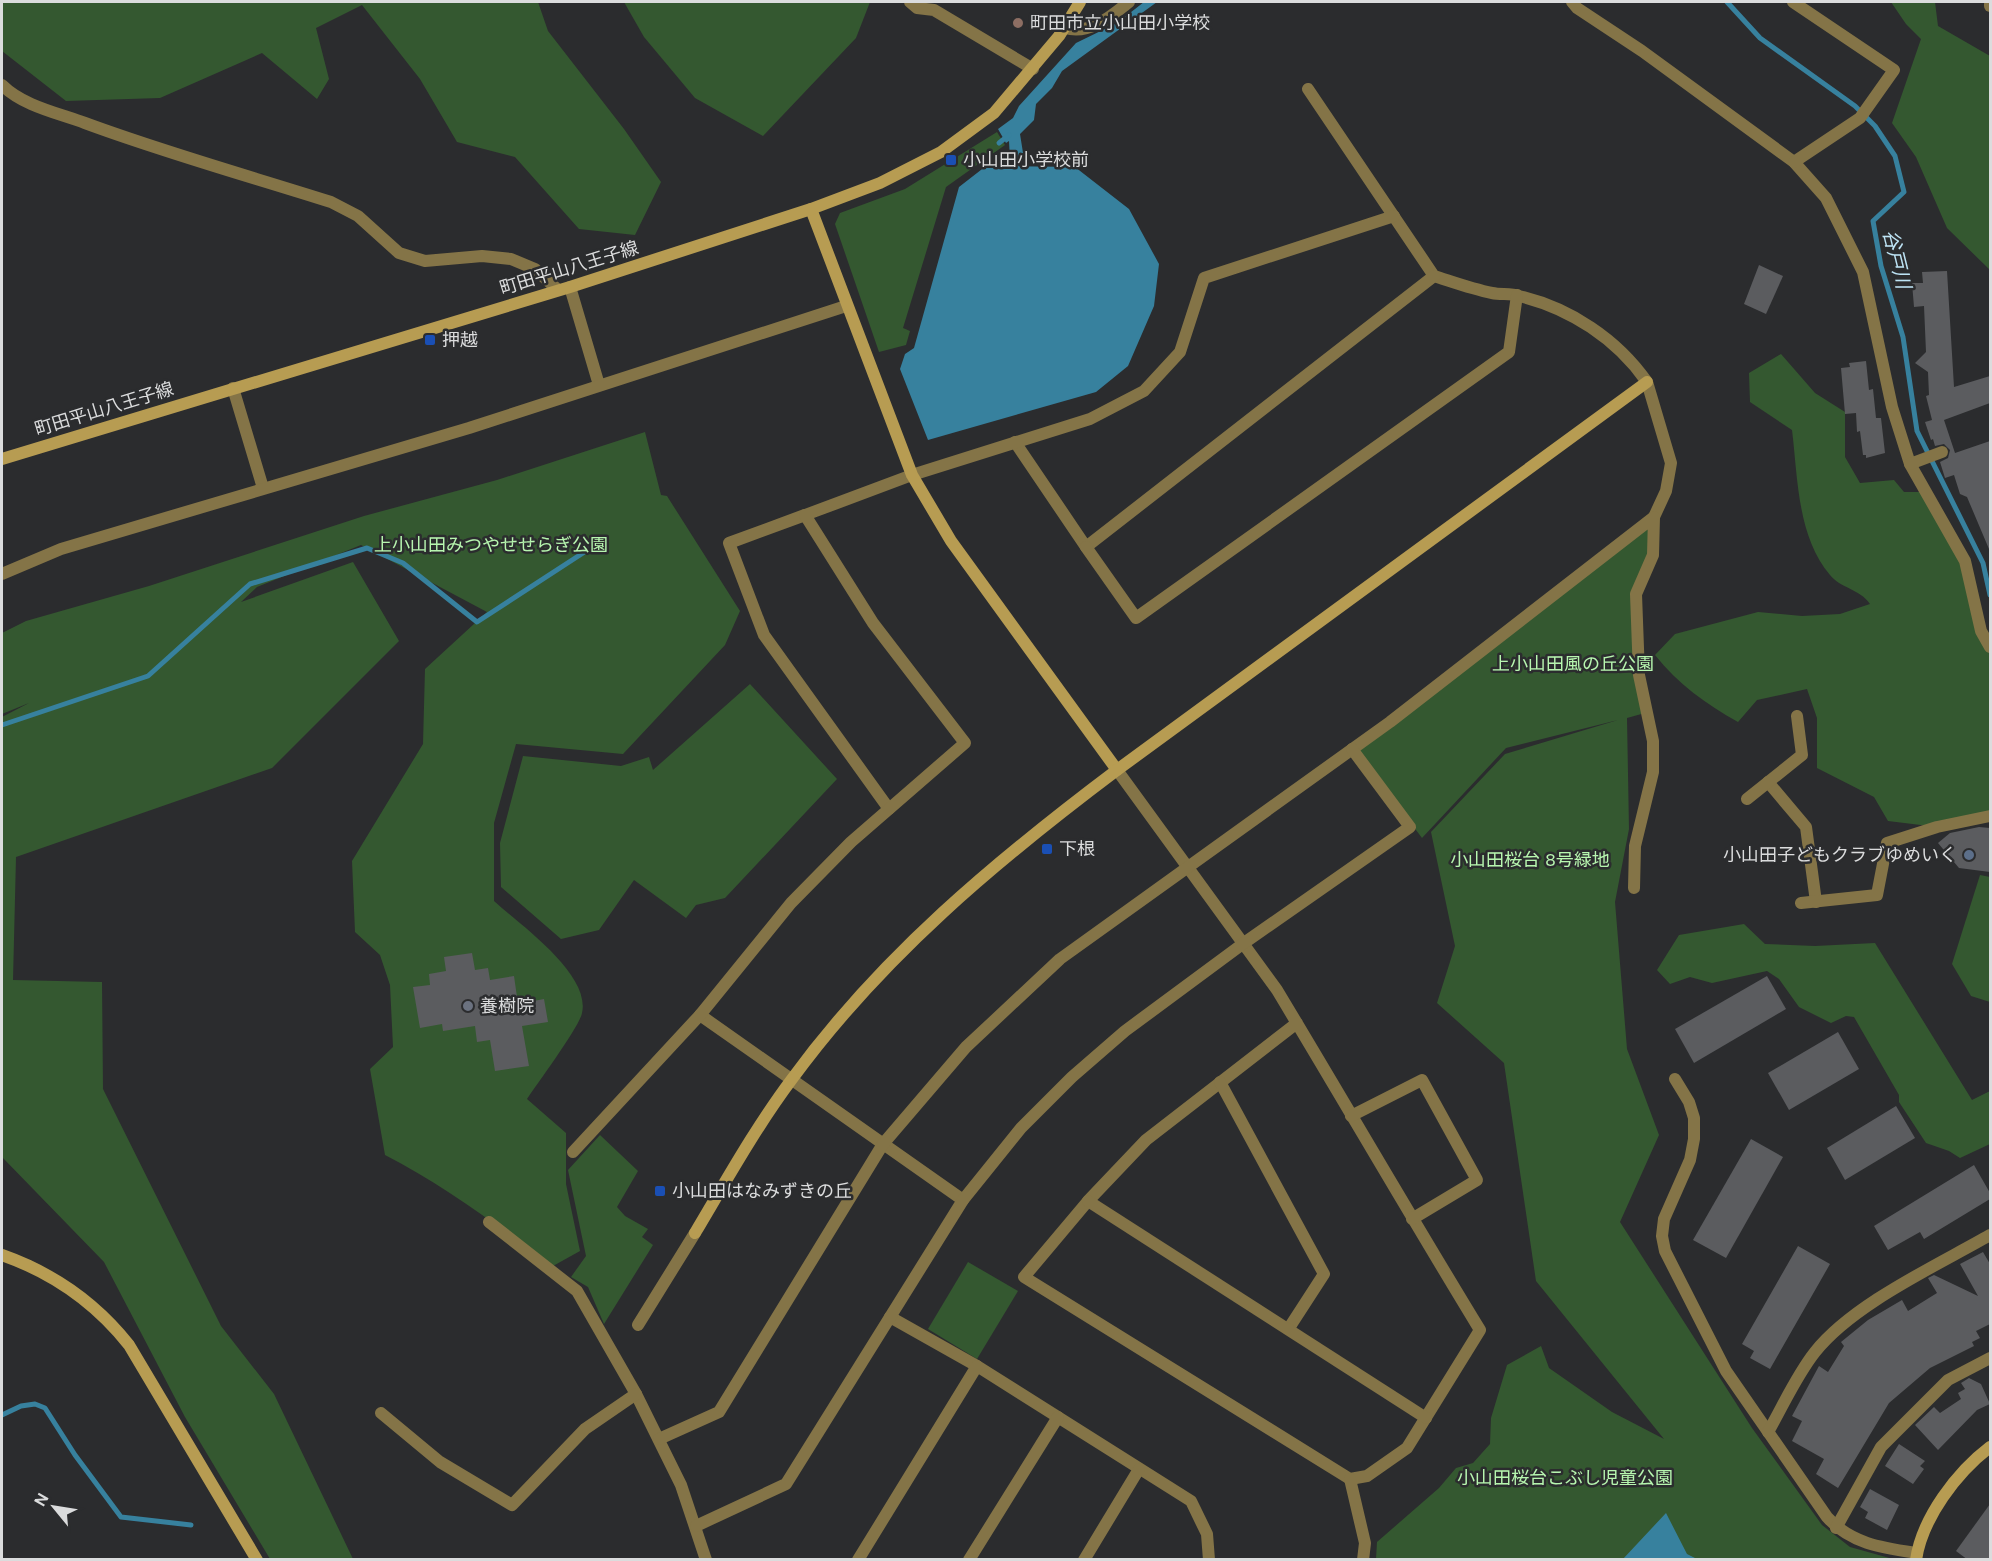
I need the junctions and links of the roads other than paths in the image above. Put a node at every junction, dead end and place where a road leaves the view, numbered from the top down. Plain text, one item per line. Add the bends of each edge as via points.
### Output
1 (910, 2) edge
2 (1080, 2) edge
3 (1128, 2) edge
4 (1572, 2) edge
5 (1793, 2) edge
6 (1065, 28) junction
7 (1033, 69) junction
8 (2, 86) edge
9 (1308, 89) dead end
10 (1794, 162) junction
11 (811, 209) junction
12 (1394, 216) junction
13 (1434, 276) junction
14 (564, 288) junction
15 (1516, 295) junction
16 (846, 306) junction
17 (1647, 382) junction
18 (599, 385) junction
19 (233, 388) junction
20 (1015, 442) junction
21 (1942, 452) dead end
22 (2, 459) edge
23 (1914, 462) junction
24 (912, 475) junction
25 (263, 489) junction
26 (805, 514) junction
27 (1654, 517) junction
28 (1086, 547) junction
29 (2, 574) edge
30 (1990, 647) edge
31 (1797, 716) dead end
32 (1352, 749) junction
33 (1117, 770) junction
34 (1768, 782) junction
35 (1747, 799) dead end
36 (889, 809) junction
37 (1990, 816) edge
38 (1187, 866) junction
39 (1634, 888) dead end
40 (1816, 902) junction
41 (1801, 903) dead end
42 (1244, 943) junction
43 (700, 1014) junction
44 (1297, 1023) junction
45 (792, 1079) junction
46 (1675, 1079) dead end
47 (1220, 1082) junction
48 (1351, 1116) junction
49 (883, 1144) junction
50 (573, 1152) dead end
51 (963, 1200) junction
52 (1088, 1201) junction
53 (1412, 1219) junction
54 (489, 1222) dead end
55 (1990, 1235) edge
56 (2, 1255) edge
57 (890, 1317) junction
58 (638, 1325) dead end
59 (1289, 1328) junction
60 (1990, 1358) edge
61 (977, 1366) junction
62 (636, 1394) junction
63 (381, 1413) dead end
64 (1058, 1417) junction
65 (1426, 1418) junction
66 (1768, 1432) junction
67 (659, 1439) junction
68 (1990, 1447) edge
69 (1139, 1469) junction
70 (1350, 1479) junction
71 (696, 1526) junction
72 (1836, 1527) junction
73 (1917, 1556) edge
74 (257, 1560) edge
75 (706, 1560) edge
76 (858, 1560) edge
77 (969, 1560) edge
78 (1084, 1560) edge
79 (1209, 1560) edge
80 (1364, 1560) edge

1 - 7 street via 917,8 934,10
2 - 6 street, 町田平山八王子線
3 - 6 street via 1106,20 1078,32
4 - 10 street
5 - 10 street via 1894,70 1860,118
6 - 7 street, 町田平山八王子線
7 - 11 street, 町田平山八王子線 via 994,113 941,152 880,183
8 - 14 street via 45,109 119,137 331,202 358,216 399,253 425,261 482,256 511,259
9 - 12 street
10 - 23 street via 1826,198 1863,272 1892,407
11 - 14 street, 町田平山八王子線
11 - 16 street
12 - 13 street
12 - 20 street via 1204,279 1180,352 1144,391 1090,419
13 - 15 street via 1493,293
13 - 28 street
14 - 18 street
14 - 19 street, 町田平山八王子線
15 - 17 street via 1543,302 1592,328 1618,348
15 - 28 street via 1509,352 1136,618
16 - 18 street
16 - 24 street
17 - 27 street via 1671,463 1666,491
17 - 33 street
18 - 25 street
19 - 22 street, 町田平山八王子線
19 - 25 street
20 - 24 street
20 - 28 street
21 - 23 street
23 - 30 street via 1965,561 1981,631
24 - 26 street
24 - 33 street via 957,551
25 - 29 street via 61,549
26 - 36 street via 873,623 965,743
26 - 36 street via 729,543 764,635
27 - 32 street
27 - 39 street via 1653,555 1636,594 1639,675 1653,741 1653,772 1635,846
31 - 34 street via 1802,754
32 - 38 street
32 - 42 street via 1410,827
33 - 38 street
33 - 45 street via 1009,852 926,926 859,996
34 - 35 street
34 - 40 street via 1806,827
36 - 43 street via 791,903
37 - 40 street via 1887,843 1877,895
38 - 42 street
38 - 49 street via 1060,959 966,1047
40 - 41 street
42 - 44 street
42 - 51 street via 1125,1031 1072,1077 1021,1128
43 - 45 street
43 - 50 street
44 - 47 street
44 - 48 street
45 - 49 street
45 - 58 street
46 - 66 street via 1689,1102 1694,1139 1690,1160 1664,1219 1665,1251 1726,1371
47 - 52 street via 1146,1140
47 - 59 street via 1324,1274
48 - 53 street
48 - 53 street via 1422,1080 1477,1180
49 - 51 street
49 - 67 street via 719,1412
51 - 57 street
52 - 59 street
52 - 70 street via 1024,1277
53 - 65 street via 1480,1330
54 - 62 street via 577,1291
55 - 66 street via 1866,1308 1835,1331 1804,1368
56 - 74 street via 51,1277 81,1296 111,1323 129,1345
57 - 61 street
57 - 71 street via 786,1484
59 - 65 street
60 - 72 street via 1948,1380 1881,1447
61 - 64 street
61 - 76 street
62 - 63 street via 585,1429 512,1505 440,1462
62 - 67 street
64 - 69 street
64 - 77 street
65 - 70 street via 1407,1449 1366,1476
66 - 72 street
67 - 71 street
68 - 73 street via 1963,1472 1940,1503
69 - 78 street
69 - 79 street via 1191,1501 1207,1534
70 - 80 street via 1365,1543
71 - 75 street
72 - 73 street via 1874,1546

